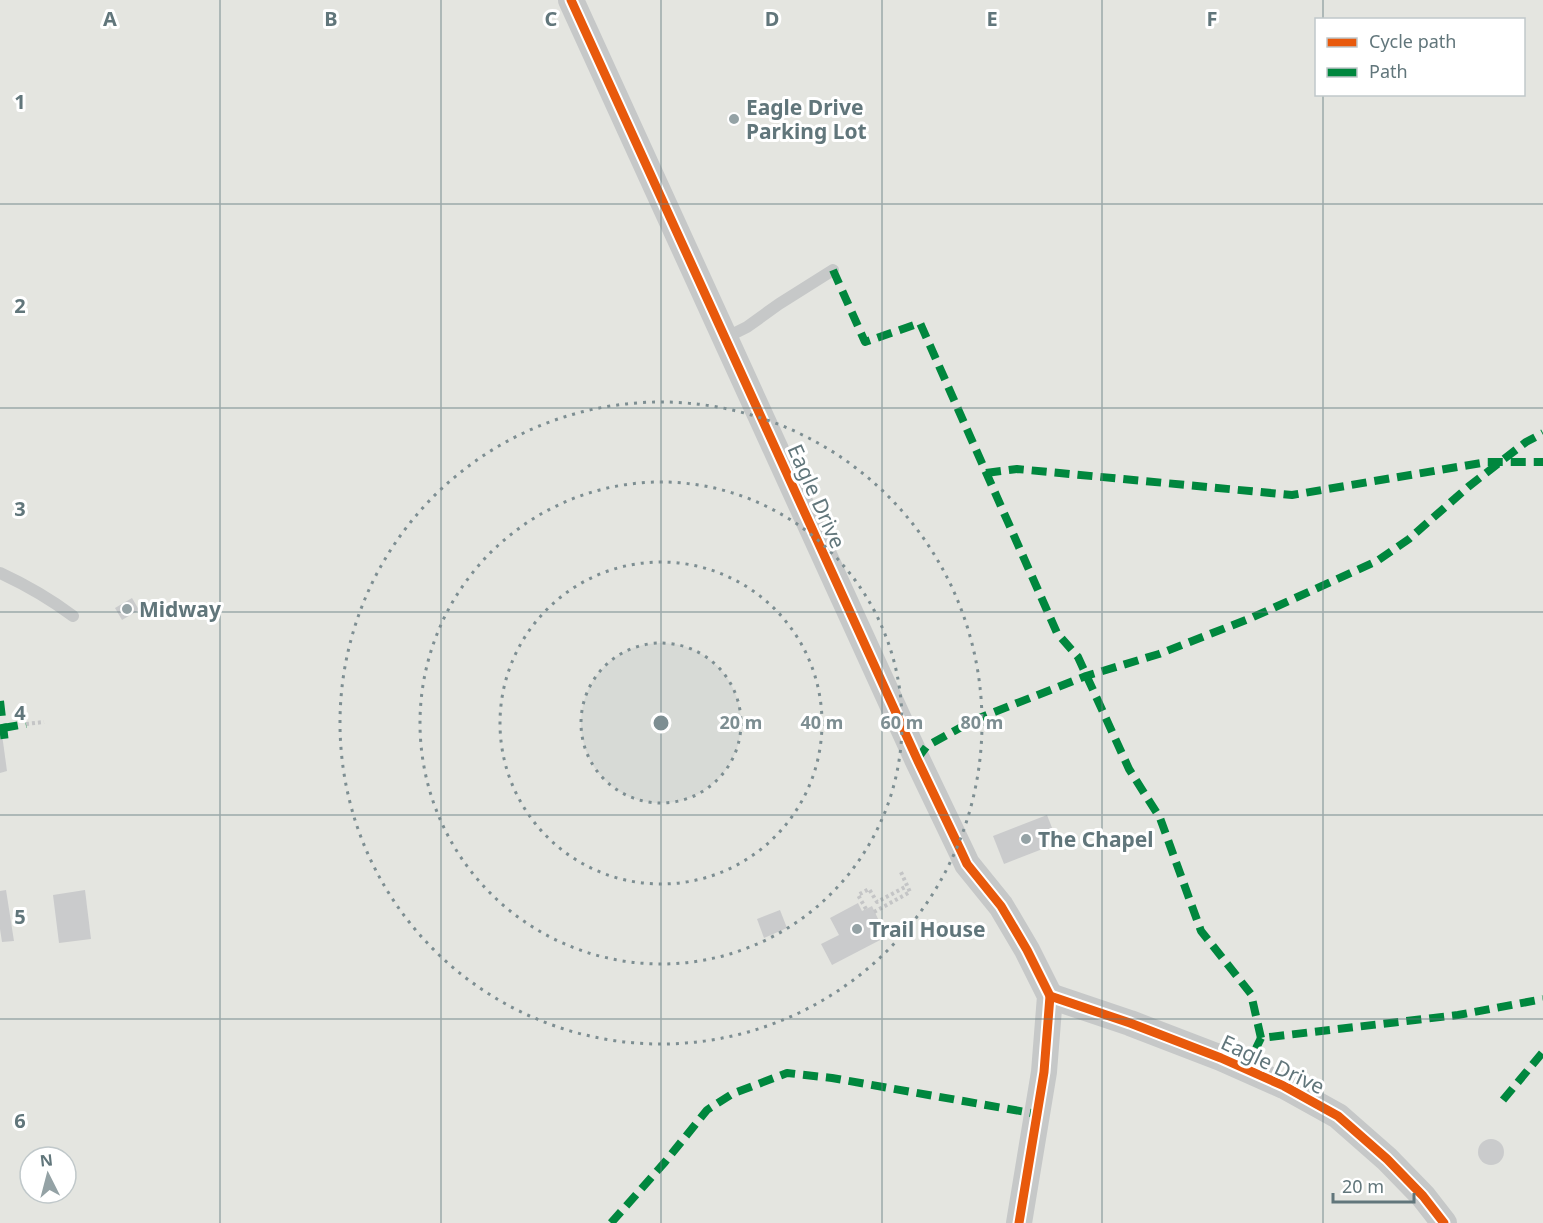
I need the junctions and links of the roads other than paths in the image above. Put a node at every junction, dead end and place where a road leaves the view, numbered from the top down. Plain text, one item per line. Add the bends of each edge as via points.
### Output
1 (571, 0) edge
2 (833, 270) dead end
3 (725, 338) junction
4 (0, 573) edge
5 (73, 616) dead end
6 (1050, 996) junction
7 (1019, 1223) edge
8 (1444, 1223) edge

1 - 3 street, Eagle Drive
2 - 3 lane
3 - 6 street, Eagle Drive via 967,864 1001,906
4 - 5 lane
6 - 7 street via 1044,1072
6 - 8 street, Eagle Drive via 1221,1058 1338,1116 1387,1159

